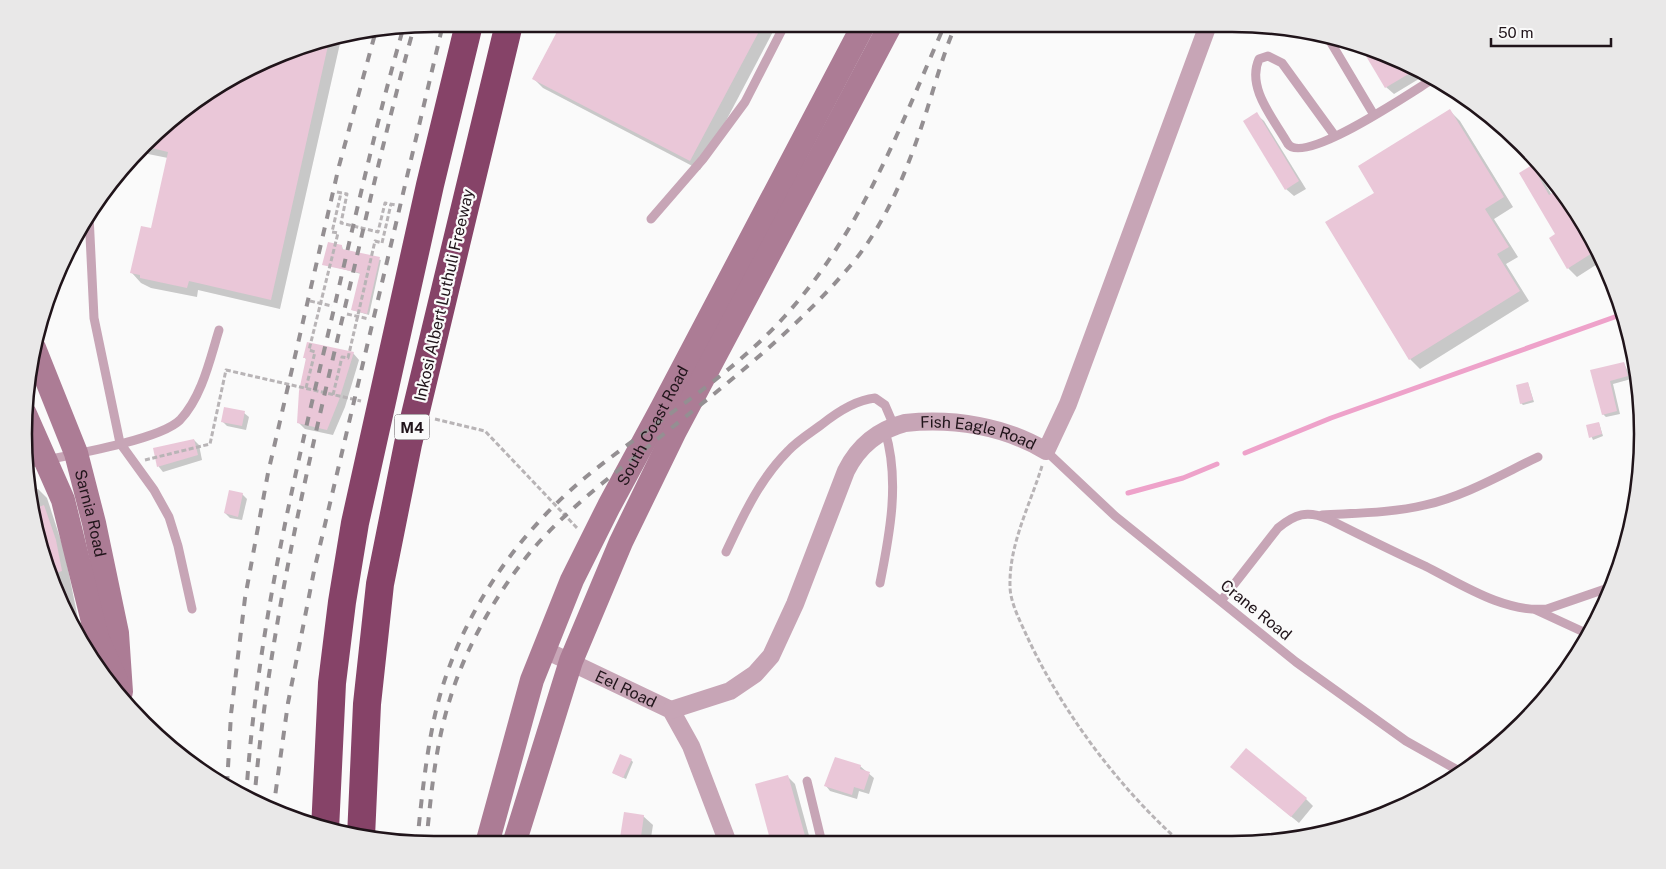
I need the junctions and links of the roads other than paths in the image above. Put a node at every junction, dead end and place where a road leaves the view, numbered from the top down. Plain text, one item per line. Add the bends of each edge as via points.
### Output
1 (467, 32) edge
2 (507, 32) edge
3 (781, 32) edge
4 (860, 32) edge
5 (888, 32) edge
6 (1205, 32) edge
7 (1332, 45) edge
8 (1426, 83) edge
9 (1374, 115) junction
10 (1335, 136) junction
11 (651, 219) dead end
12 (90, 227) edge
13 (220, 330) dead end
14 (39, 361) edge
15 (890, 428) junction
16 (120, 443) junction
17 (32, 446) edge
18 (1046, 451) junction
19 (76, 453) junction
20 (1538, 456) dead end
21 (36, 461) edge
22 (1319, 515) junction
23 (726, 552) dead end
24 (880, 583) dead end
25 (1602, 590) edge
26 (1221, 601) junction
27 (192, 609) dead end
28 (1536, 610) junction
29 (1582, 631) edge
30 (544, 649) junction
31 (571, 661) junction
32 (115, 677) edge
33 (120, 684) edge
34 (672, 710) junction
35 (1455, 769) edge
36 (807, 781) dead end
37 (325, 822) edge
38 (361, 830) edge
39 (489, 836) edge
40 (516, 836) edge
41 (725, 836) edge
42 (820, 836) edge

1 - 37 highway, M4 via 355,523 332,683
2 - 38 highway, Inkosi Albert Luthuli Freeway / M4 via 408,444 380,584 366,704
3 - 11 lane via 745,102 703,160
4 - 30 street, South Coast Road via 609,506 558,610
5 - 31 street, South Coast Road via 674,433 621,542
6 - 18 street, Fish Eagle Road via 1068,404
7 - 9 lane
8 - 9 lane
9 - 10 lane
10 - 10 lane via 1282,62 1268,56 1259,60 1254,75 1256,86 1290,147 1298,150 1312,147
12 - 16 lane via 94,318
13 - 16 lane via 192,404 181,419 164,430
14 - 19 street, Sarnia Road
15 - 18 street, Fish Eagle Road via 911,423 975,425 1009,432
15 - 23 lane via 885,404 875,398 834,414 778,461 752,498
15 - 24 lane via 894,474
15 - 34 street, Fish Eagle Road via 872,438 858,452 846,472 795,604 771,656 755,674 730,691
16 - 19 lane
16 - 27 lane via 169,517
17 - 21 street, Sarnia Road
18 - 26 lane, Crane Road via 1103,506
19 - 21 lane
19 - 33 street, Sarnia Road via 117,633
20 - 22 lane via 1476,487 1425,505
21 - 32 street, Sarnia Road via 63,500 97,638
22 - 26 lane via 1295,515 1278,528
22 - 28 lane via 1471,589 1513,606
25 - 28 lane
26 - 35 lane, Crane Road via 1379,724
28 - 29 lane
30 - 31 street, Eel Road
30 - 39 street, South Coast Road via 517,728
31 - 34 street, Eel Road
31 - 40 street, South Coast Road
34 - 41 street, Eel Road via 691,746
36 - 42 lane

